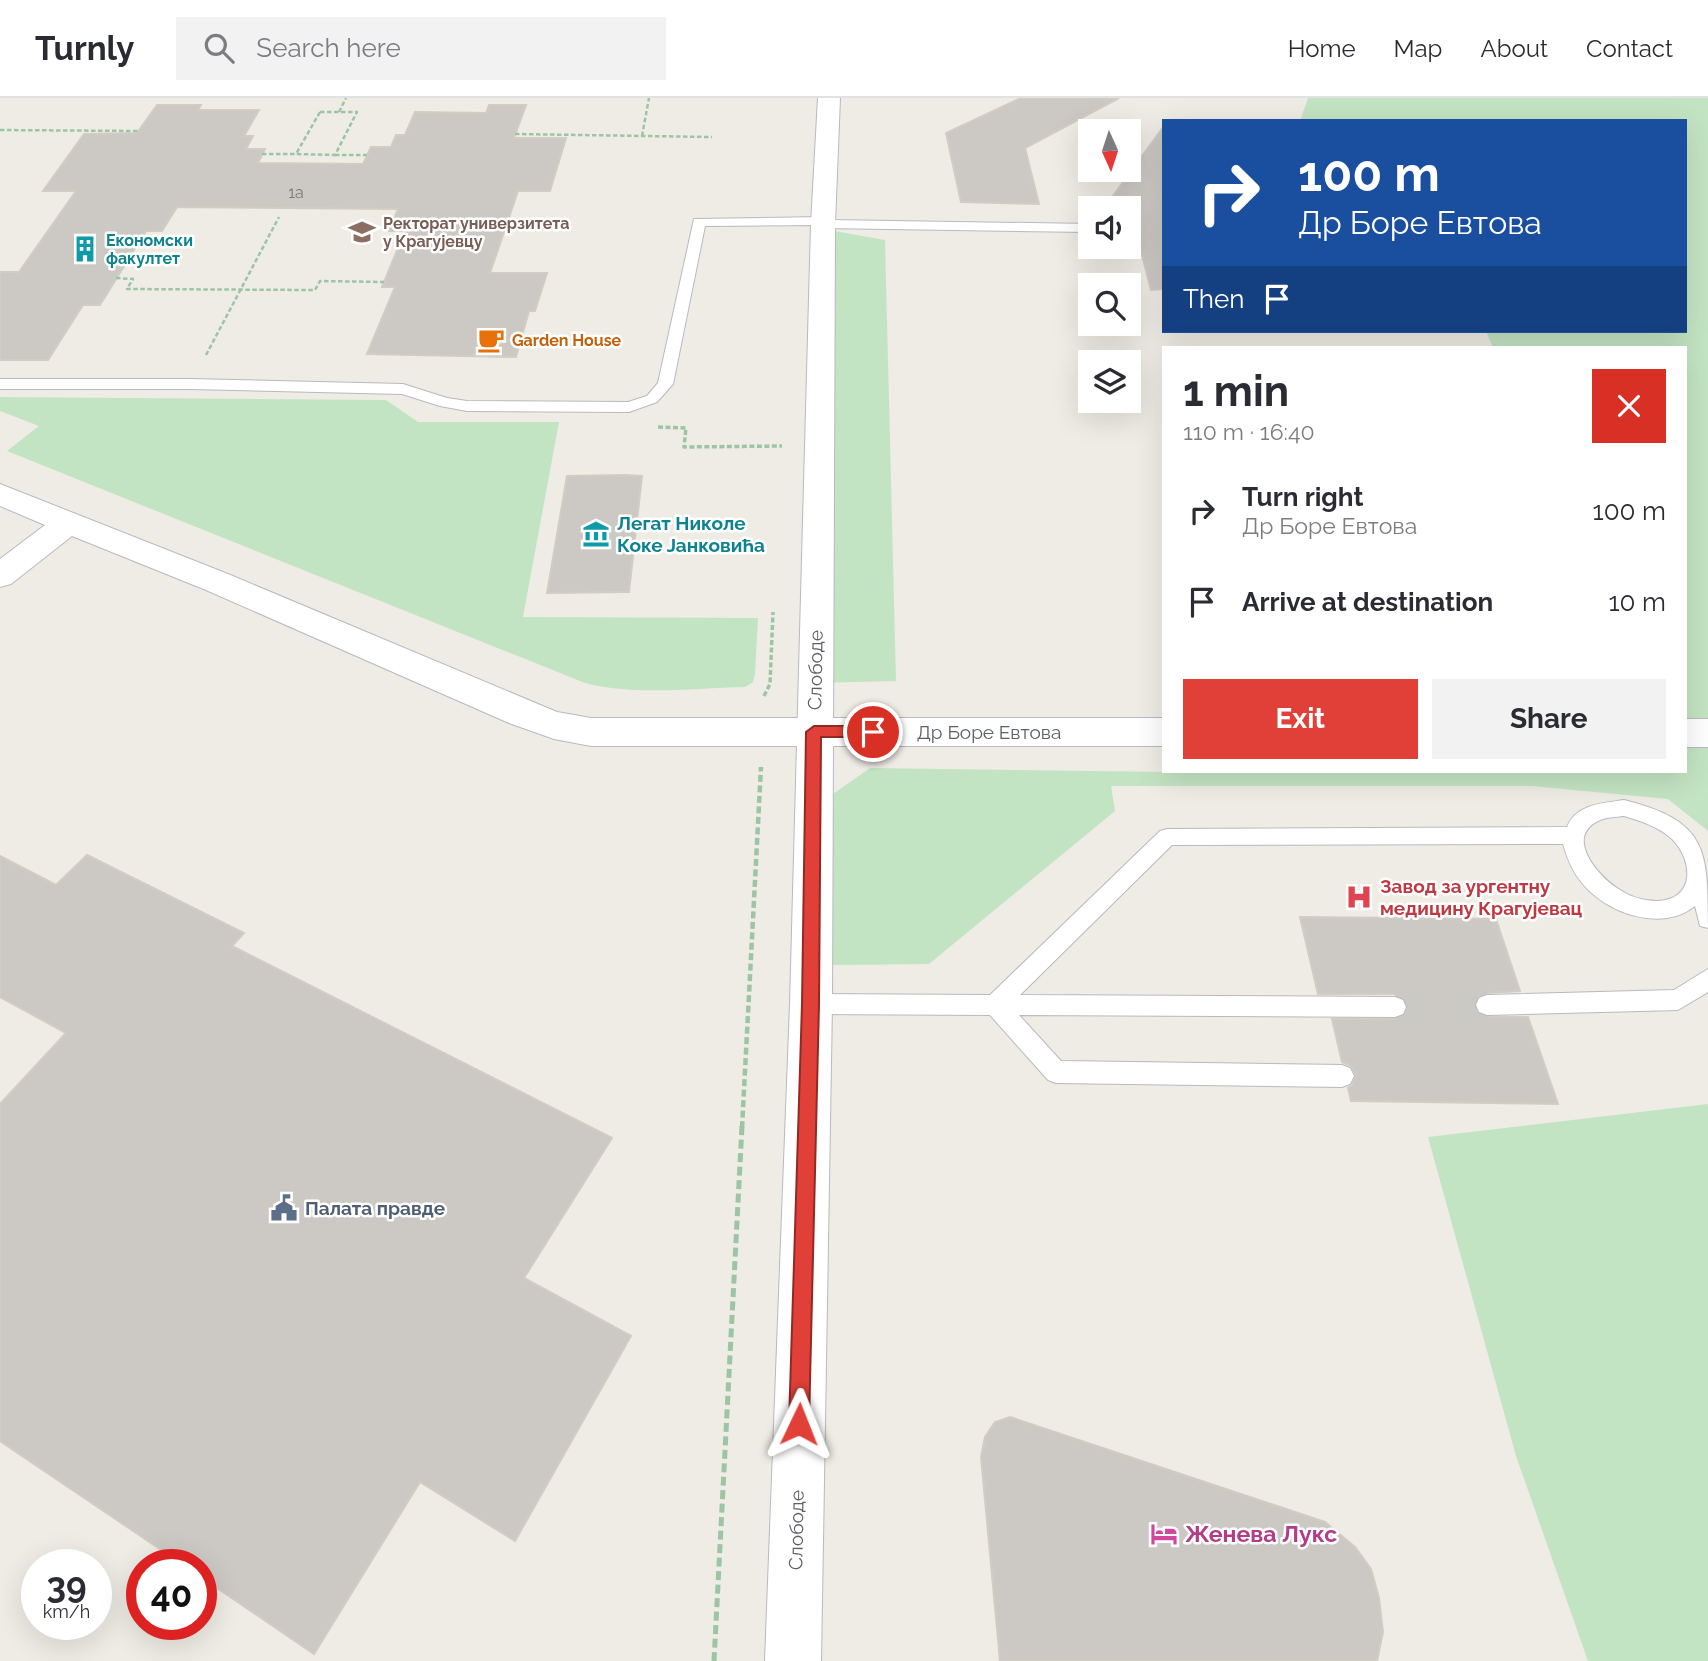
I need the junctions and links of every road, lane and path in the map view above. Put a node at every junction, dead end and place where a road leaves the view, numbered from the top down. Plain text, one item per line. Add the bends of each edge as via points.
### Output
1 (346, 98) edge
2 (649, 98) edge
3 (829, 98) edge
4 (338, 112) junction
5 (0, 130) edge
6 (139, 131) dead end
7 (515, 134) dead end
8 (642, 136) junction
9 (712, 137) dead end
10 (262, 154) dead end
11 (296, 155) junction
12 (316, 155) junction
13 (335, 155) junction
14 (367, 155) dead end
15 (312, 163) dead end
16 (279, 217) dead end
17 (823, 222) junction
18 (1078, 228) edge
19 (116, 278) dead end
20 (384, 282) dead end
21 (241, 289) junction
22 (0, 384) edge
23 (191, 384) junction
24 (629, 407) junction
25 (783, 432) dead end
26 (783, 446) junction
27 (782, 459) dead end
28 (0, 494) edge
29 (68, 523) junction
30 (0, 576) edge
31 (774, 602) dead end
32 (814, 732) junction
33 (1162, 732) edge
34 (762, 733) junction
35 (1687, 733) edge
36 (1708, 733) edge
37 (1572, 835) junction
38 (1702, 881) junction
39 (1708, 919) edge
40 (1708, 979) edge
41 (811, 1004) junction
42 (995, 1005) junction
43 (1487, 1005) tunnel mouth
44 (1395, 1007) tunnel mouth
45 (1342, 1076) dead end
46 (714, 1661) edge
47 (793, 1661) edge

1 - 4 path
2 - 8 path
3 - 17 street, Слободе
4 - 11 path via 320,112
4 - 13 path via 357,112
5 - 6 path
7 - 8 path
8 - 9 path
10 - 11 path
11 - 12 path
12 - 13 path
12 - 15 path
13 - 14 path
16 - 21 path
17 - 18 lane
17 - 24 lane via 699,222 665,383 652,399
17 - 32 street, Слободе
19 - 21 path via 133,279 127,289
20 - 21 path via 320,281 315,290
21 - 23 path
22 - 23 lane
23 - 24 lane via 404,389 467,406
24 - 26 path via 645,422 664,429 686,428 684,447
25 - 26 path
26 - 27 path
28 - 29 street, Др Боре Евтова
29 - 30 street
29 - 34 street, Др Боре Евтова via 554,725 609,734
31 - 34 path
32 - 33 street, Др Боре Евтова
32 - 34 street, Др Боре Евтова
32 - 41 street, Слободе
34 - 46 path
35 - 36 street
37 - 38 lane via 1578,822 1597,811 1624,808 1644,813 1672,828 1693,850
37 - 38 lane via 1579,866 1608,895 1629,905 1669,910 1697,895
37 - 42 lane via 1167,837
38 - 39 lane
40 - 43 lane via 1678,1000
41 - 42 lane
41 - 47 street, Слободе
42 - 44 lane
42 - 45 lane via 1056,1072

